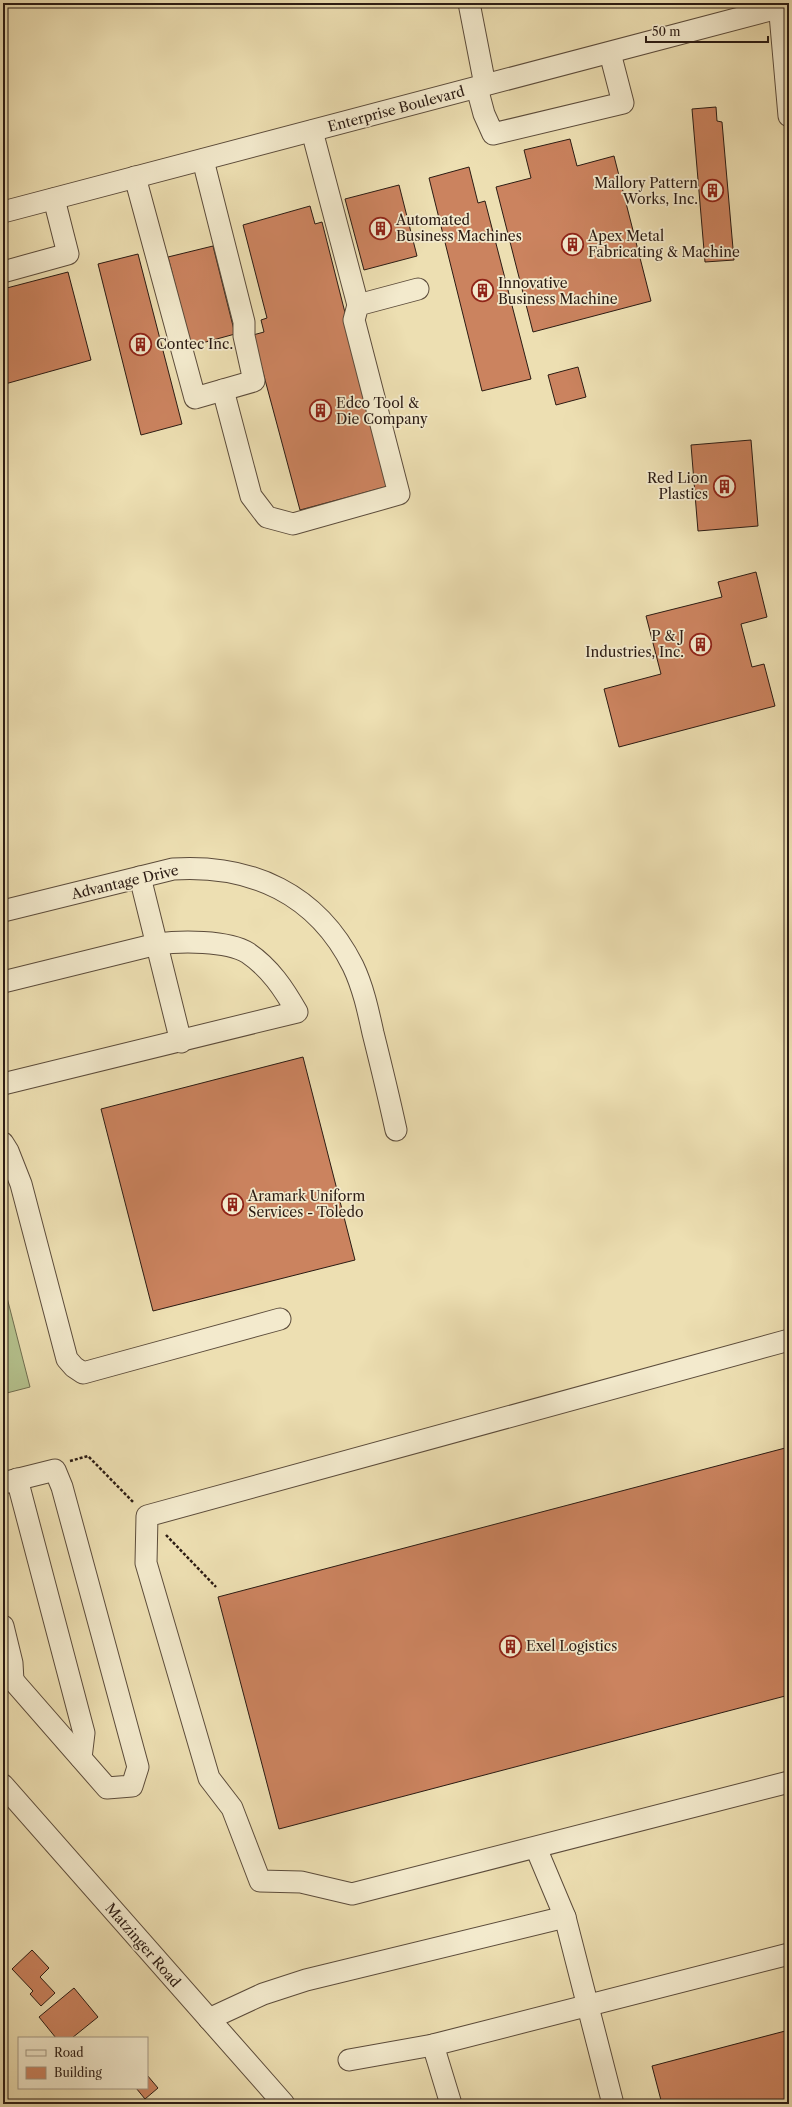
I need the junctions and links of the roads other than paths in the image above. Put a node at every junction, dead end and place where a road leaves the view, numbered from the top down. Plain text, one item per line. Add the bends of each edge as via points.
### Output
1 (469, 3) edge
2 (782, 6) edge
3 (610, 52) junction
4 (481, 87) junction
5 (789, 116) edge
6 (312, 131) junction
7 (203, 160) junction
8 (135, 177) junction
9 (54, 199) junction
10 (3, 212) edge
11 (3, 272) edge
12 (418, 289) dead end
13 (358, 305) junction
14 (223, 390) junction
15 (140, 876) junction
16 (3, 912) edge
17 (157, 944) junction
18 (3, 982) edge
19 (181, 1042) junction
20 (3, 1084) edge
21 (396, 1130) dead end
22 (3, 1144) edge
23 (280, 1319) dead end
24 (789, 1340) edge
25 (10, 1481) edge
26 (3, 1626) edge
27 (8, 1675) edge
28 (81, 1758) junction
29 (789, 1782) edge
30 (3, 1785) edge
31 (536, 1848) junction
32 (565, 1917) junction
33 (789, 1954) edge
34 (588, 2006) junction
35 (209, 2019) junction
36 (433, 2045) junction
37 (349, 2060) dead end
38 (284, 2104) edge
39 (451, 2104) edge
40 (613, 2104) edge

1 - 4 street
2 - 3 street, Enterprise Boulevard
2 - 5 street
3 - 4 street, Enterprise Boulevard
3 - 4 street via 623,103 493,134 484,114
4 - 6 street, Enterprise Boulevard
6 - 7 street, Enterprise Boulevard
6 - 13 street
7 - 8 street, Enterprise Boulevard
7 - 14 street via 244,322 244,336 254,381
8 - 9 street, Enterprise Boulevard
8 - 14 street via 195,398
9 - 10 street, Enterprise Boulevard
9 - 11 street via 68,254
12 - 13 street
13 - 14 street via 354,320 399,494 293,524 267,517 251,496
15 - 16 street, Advantage Drive
15 - 17 street
15 - 21 street, Advantage Drive via 173,869 200,867 228,870 256,877 304,903 324,923 353,966 363,991
17 - 18 street
17 - 19 street
17 - 19 street via 215,944 247,953 271,972 297,1012
19 - 20 street
22 - 23 street via 21,1184 67,1359 79,1370 84,1373
24 - 31 street via 147,1516 146,1563 209,1778 232,1808 260,1881 301,1882 352,1894
25 - 28 street via 84,1733
25 - 28 street via 55,1470 62,1487 138,1767 132,1786 107,1788
26 - 27 street via 12,1663
27 - 28 street
29 - 31 street
30 - 35 street, Matzinger Road
31 - 32 street
32 - 34 street
32 - 35 street via 306,1980 263,1994
33 - 34 street
34 - 36 street
34 - 40 street
35 - 38 street, Matzinger Road
36 - 37 street
36 - 39 street

